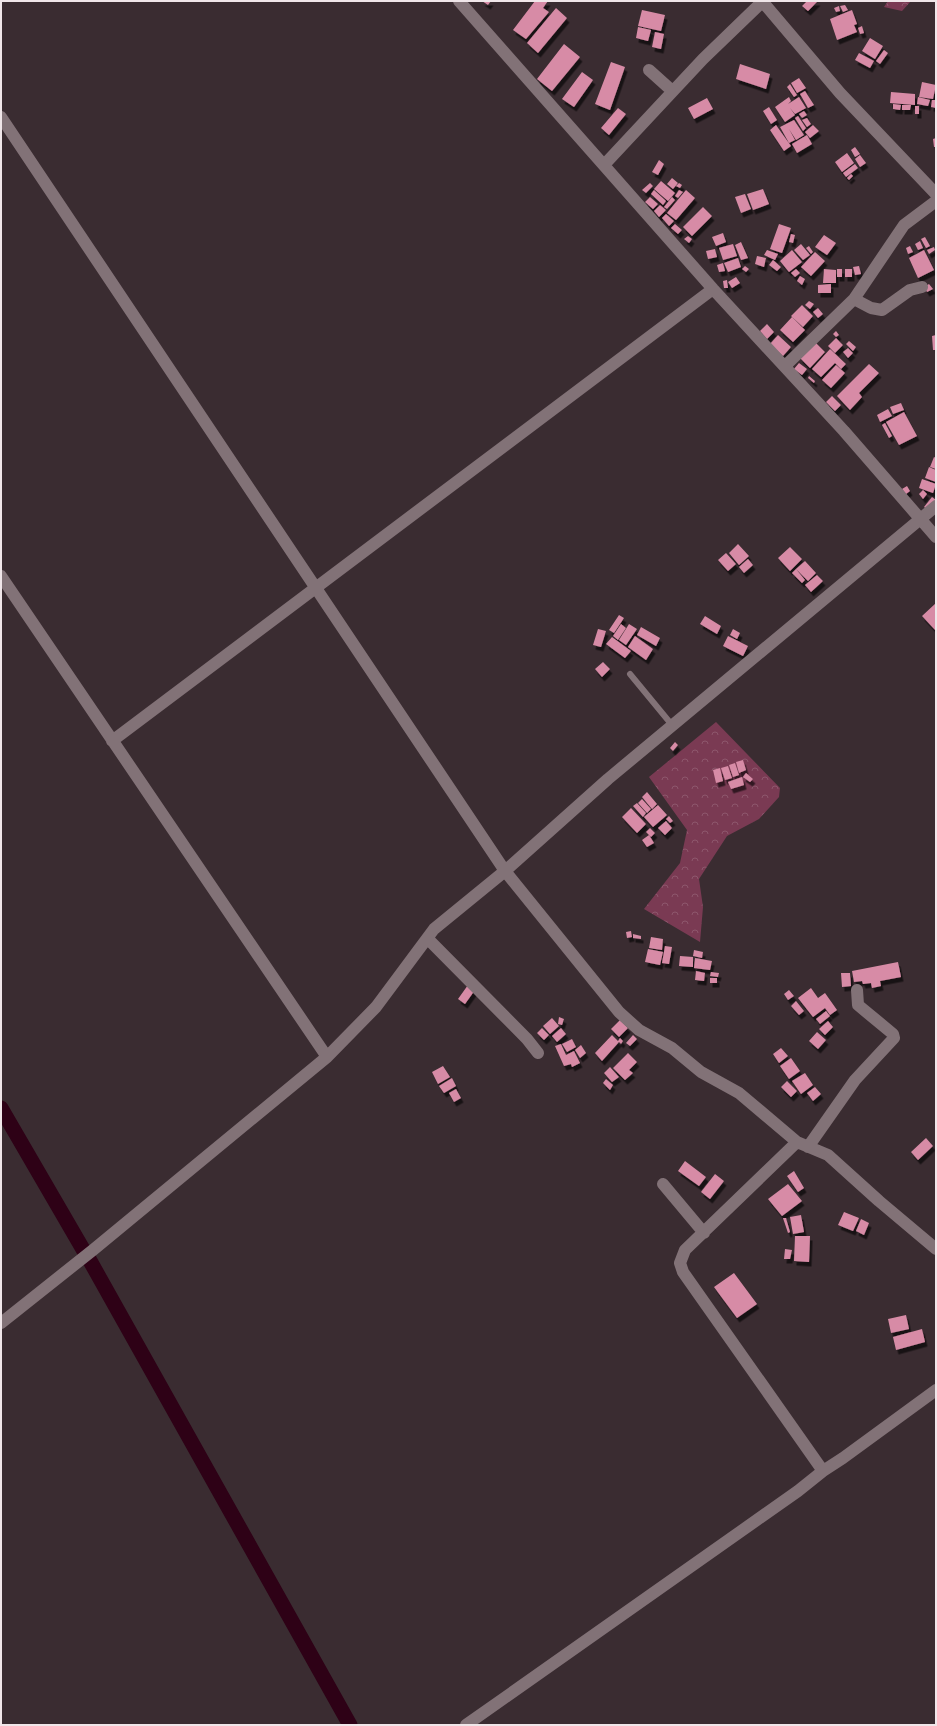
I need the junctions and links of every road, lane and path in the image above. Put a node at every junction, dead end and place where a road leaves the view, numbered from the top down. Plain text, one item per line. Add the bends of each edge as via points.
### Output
1 (459, 1) edge
2 (763, 1) edge
3 (649, 70) dead end
4 (674, 90) junction
5 (1, 117) edge
6 (604, 165) junction
7 (936, 194) edge
8 (936, 201) edge
9 (922, 287) dead end
10 (713, 289) junction
11 (854, 299) junction
12 (785, 366) junction
13 (936, 506) edge
14 (919, 518) junction
15 (936, 537) edge
16 (1, 576) edge
17 (316, 588) junction
18 (630, 674) dead end
19 (672, 725) junction
20 (112, 741) junction
21 (506, 871) junction
22 (428, 939) junction
23 (857, 990) dead end
24 (538, 1053) dead end
25 (327, 1057) junction
26 (802, 1144) junction
27 (663, 1184) dead end
28 (704, 1233) junction
29 (936, 1249) edge
30 (1, 1323) edge
31 (936, 1390) edge
32 (823, 1471) junction
33 (466, 1725) edge

1 - 6 street
2 - 4 street
2 - 7 street via 840,94
3 - 4 street
4 - 6 street
5 - 17 street
6 - 10 street
8 - 11 street via 904,225
9 - 11 street via 910,290 882,310 871,308
10 - 12 street
10 - 17 street
11 - 12 street
12 - 14 street
13 - 14 street
14 - 15 street
14 - 19 street
16 - 20 street
17 - 20 street
17 - 21 street
18 - 19 lane
19 - 21 street
20 - 25 street
21 - 22 street via 434,929
21 - 26 street via 619,1012 639,1030 672,1048 701,1072 739,1093
22 - 24 street via 489,999
22 - 25 street via 376,1006
23 - 26 street via 858,1005 893,1034 894,1038
25 - 30 street via 82,1260
26 - 28 street
26 - 29 street via 828,1155
27 - 28 street
28 - 32 street via 685,1250 680,1263 683,1272
31 - 32 street
32 - 33 street via 792,1496

